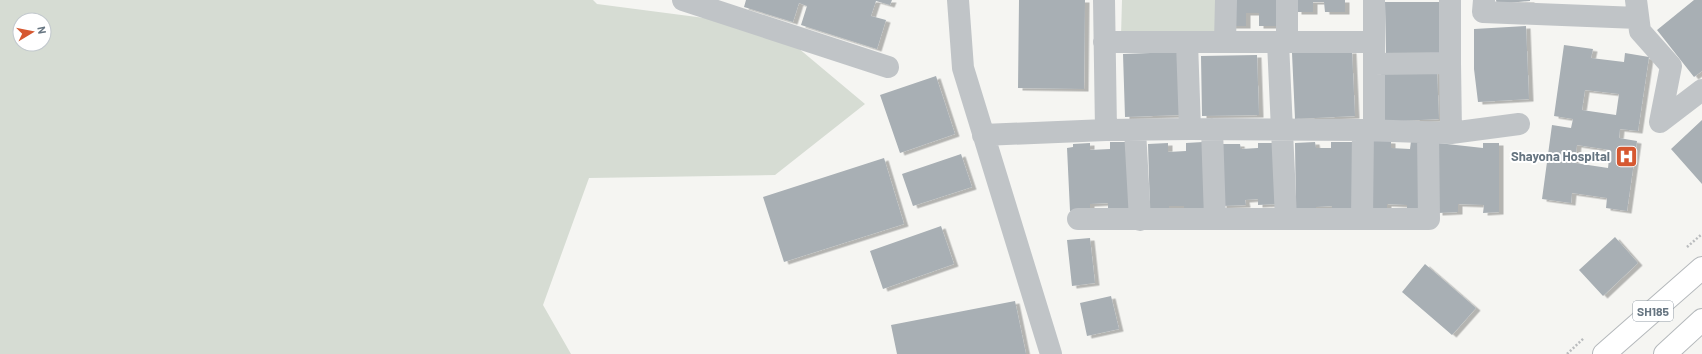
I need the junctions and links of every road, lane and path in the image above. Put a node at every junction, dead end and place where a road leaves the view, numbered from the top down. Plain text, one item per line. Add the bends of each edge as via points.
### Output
1 (683, 0) edge
2 (958, 0) edge
3 (1104, 0) edge
4 (1226, 0) edge
5 (1287, 0) edge
6 (1374, 0) edge
7 (1450, 0) edge
8 (1484, 0) edge
9 (1637, 9) edge
10 (1104, 42) junction
11 (1187, 42) junction
12 (1225, 42) junction
13 (1282, 42) junction
14 (1374, 42) junction
15 (1450, 63) junction
16 (1374, 64) junction
17 (888, 67) dead end
18 (1702, 90) edge
19 (1519, 124) dead end
20 (1190, 129) junction
21 (1212, 129) junction
22 (1106, 130) junction
23 (1135, 130) junction
24 (1282, 130) junction
25 (1368, 130) junction
26 (1428, 133) junction
27 (1451, 133) junction
28 (983, 135) junction
29 (1078, 219) dead end
30 (1215, 219) junction
31 (1286, 219) junction
32 (1362, 219) junction
33 (1140, 220) junction
34 (1702, 268) edge
35 (1702, 320) edge
36 (1051, 354) edge
37 (1604, 354) edge
38 (1665, 354) edge

1 - 17 street
2 - 28 street via 963,68
3 - 10 street
4 - 12 street
5 - 13 street
6 - 14 street
7 - 15 street
8 - 9 street via 1483,12
9 - 18 street via 1640,31 1671,66 1660,122
10 - 11 street
10 - 22 street
11 - 12 street
11 - 20 street
12 - 13 street
13 - 14 street
13 - 24 street
14 - 16 street
15 - 16 street
15 - 27 street
16 - 25 street
19 - 27 street
20 - 21 street
20 - 23 street
21 - 24 street
21 - 30 street
22 - 23 street
22 - 28 street
23 - 33 street
24 - 25 street
24 - 31 street
25 - 26 street
25 - 32 street
26 - 27 street
26 - 32 street via 1429,219
28 - 36 street
29 - 33 street
30 - 31 street
30 - 33 street
31 - 32 street
34 - 37 main road, SH185
35 - 38 main road, SH185

